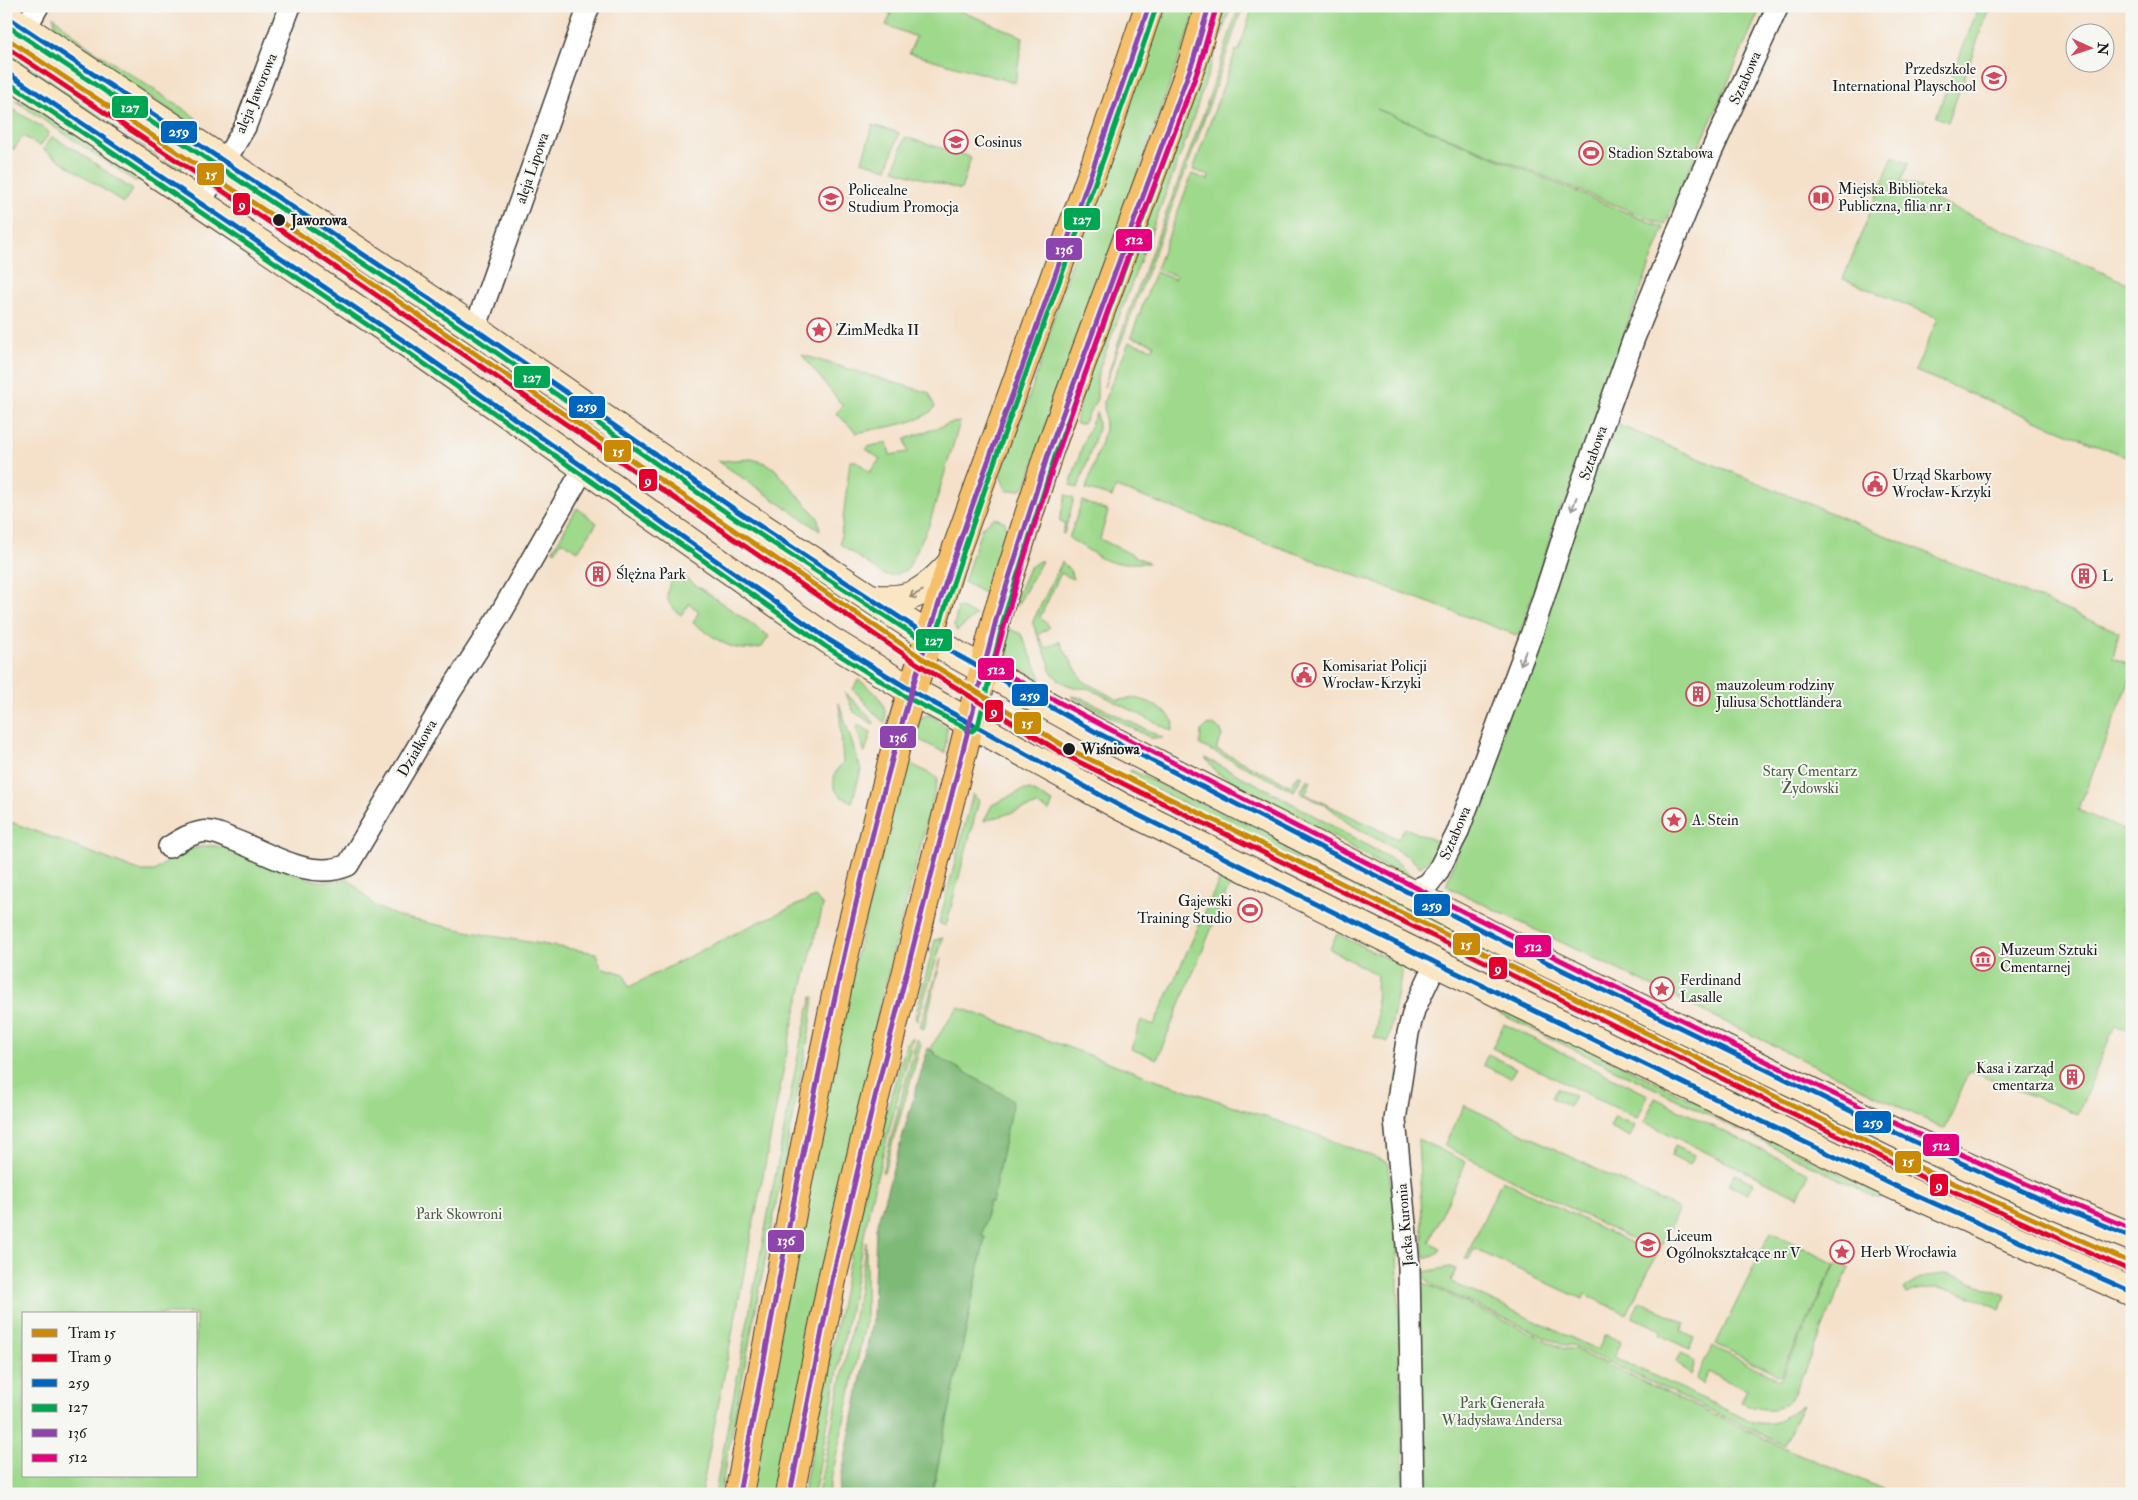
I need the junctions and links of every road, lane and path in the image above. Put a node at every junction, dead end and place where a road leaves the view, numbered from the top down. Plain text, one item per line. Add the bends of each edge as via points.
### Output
1 (290, 6) edge
2 (588, 6) edge
3 (1149, 6) edge
4 (1209, 6) edge
5 (1778, 6) edge
6 (23, 17) edge
7 (9, 79) edge
8 (223, 160) junction
9 (200, 202) junction
10 (475, 329) junction
11 (584, 468) junction
12 (951, 564) junction
13 (871, 598) junction
14 (928, 637) junction
15 (984, 671) junction
16 (912, 691) junction
17 (971, 724) junction
18 (169, 847) dead end
19 (1409, 893) junction
20 (1436, 963) junction
21 (2132, 1237) edge
22 (2132, 1292) edge
23 (739, 1494) edge
24 (790, 1494) edge
25 (1413, 1494) edge

1 - 8 street, aleja Jaworowa via 245,126
2 - 10 street, aleja Lipowa
3 - 12 main road
4 - 15 main road via 1193,61 1049,450 997,616
5 -> 19 street, Sztabowa via 1700,178 1637,330 1533,630 1457,834 1437,873 1428,884
6 - 8 main road
7 - 9 main road
8 - 9 street, aleja Jaworowa
8 - 10 main road
9 - 11 main road
10 - 13 main road via 737,511
11 - 16 main road via 829,640
11 - 18 street, Działkowa via 501,613 348,865 316,872 207,832 188,836
12 -> 13 main road via 924,590 910,597 893,600
12 - 14 main road
13 - 14 main road
14 - 15 main road
14 - 16 main road
15 - 17 main road
15 - 19 main road
16 - 17 main road
16 - 23 main road via 843,961
17 - 20 main road via 1143,818
17 - 24 main road via 833,1275
19 - 21 main road via 1902,1136
20 - 22 main road via 1891,1184
20 - 25 street, Jacka Kuronia via 1414,1010 1395,1120 1409,1266

